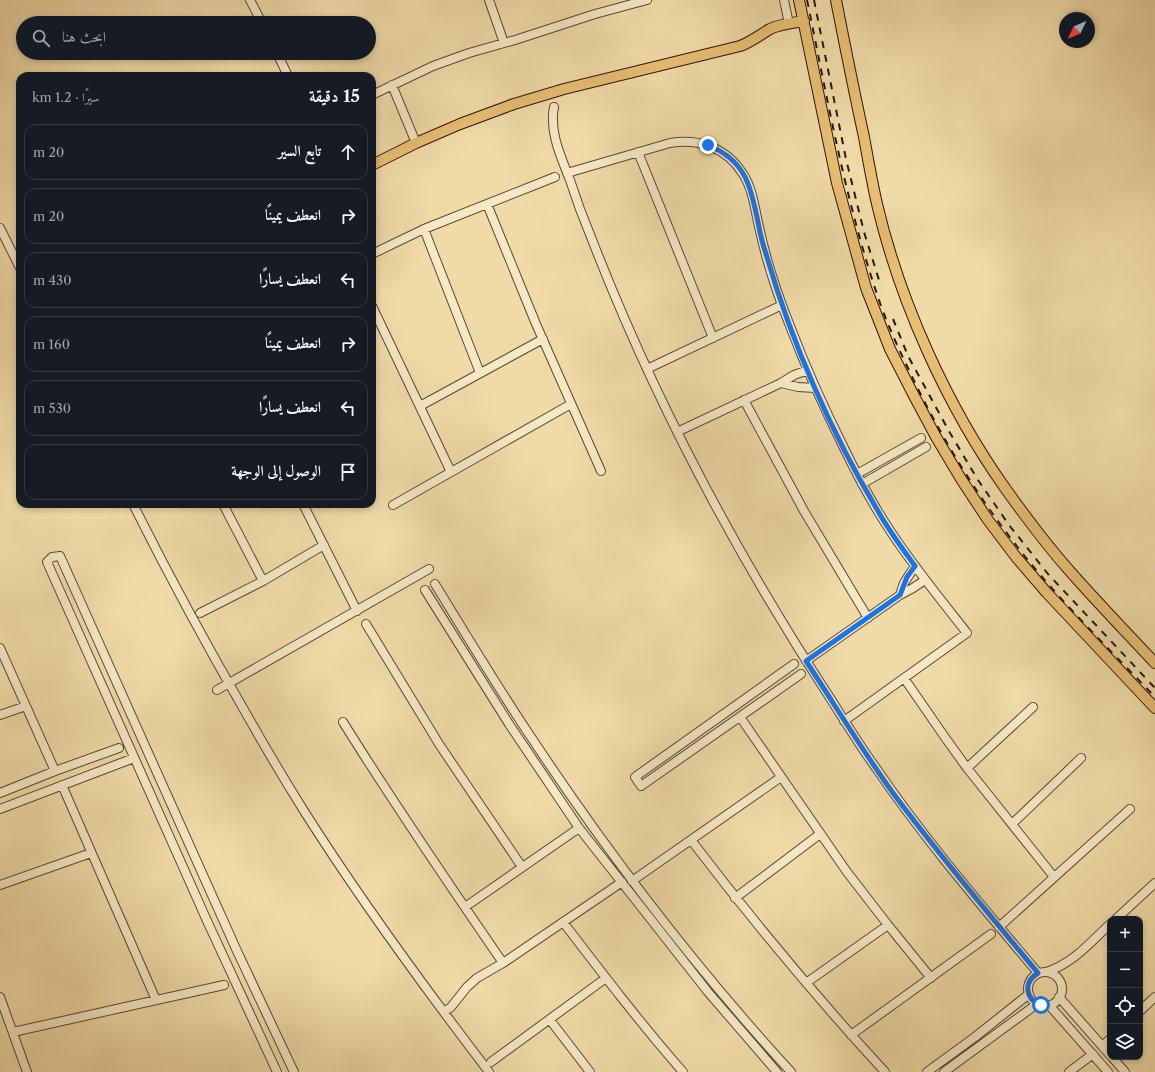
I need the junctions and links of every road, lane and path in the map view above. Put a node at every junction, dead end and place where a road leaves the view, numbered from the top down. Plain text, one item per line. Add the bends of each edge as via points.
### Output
1 (250, 0) edge
2 (489, 0) edge
3 (647, 0) edge
4 (784, 0) edge
5 (799, 0) edge
6 (836, 0) edge
7 (258, 16) edge
8 (804, 21) junction
9 (789, 24) junction
10 (504, 43) junction
11 (280, 60) edge
12 (286, 72) edge
13 (392, 85) junction
14 (376, 93) edge
15 (554, 107) dead end
16 (416, 143) junction
17 (638, 152) junction
18 (376, 163) edge
19 (567, 173) junction
20 (555, 177) dead end
21 (487, 204) junction
22 (0, 228) edge
23 (424, 229) junction
24 (376, 252) edge
25 (16, 260) edge
26 (782, 305) junction
27 (376, 314) edge
28 (713, 338) junction
29 (543, 339) junction
30 (647, 369) junction
31 (808, 370) junction
32 (480, 373) junction
33 (781, 383) junction
34 (815, 388) junction
35 (744, 400) junction
36 (572, 404) junction
37 (420, 406) junction
38 (678, 432) junction
39 (921, 438) dead end
40 (926, 447) dead end
41 (601, 471) dead end
42 (451, 472) junction
43 (857, 474) junction
44 (862, 484) junction
45 (393, 504) dead end
46 (135, 508) edge
47 (225, 508) edge
48 (305, 508) edge
49 (324, 545) junction
50 (915, 566) junction
51 (429, 569) dead end
52 (925, 580) junction
53 (263, 581) junction
54 (435, 584) dead end
55 (424, 590) dead end
56 (900, 595) junction
57 (357, 611) junction
58 (200, 613) dead end
59 (452, 613) junction
60 (442, 618) junction
61 (868, 618) junction
62 (366, 624) dead end
63 (0, 648) edge
64 (806, 661) junction
65 (1155, 663) edge
66 (794, 664) dead end
67 (801, 674) dead end
68 (904, 678) junction
69 (229, 684) junction
70 (765, 685) junction
71 (217, 690) dead end
72 (772, 695) junction
73 (26, 706) junction
74 (1033, 707) dead end
75 (1155, 708) edge
76 (0, 715) edge
77 (740, 717) junction
78 (844, 721) junction
79 (343, 722) dead end
80 (119, 748) dead end
81 (134, 758) junction
82 (1081, 758) dead end
83 (967, 768) junction
84 (55, 771) junction
85 (781, 777) junction
86 (62, 785) junction
87 (0, 793) edge
88 (0, 809) edge
89 (1130, 809) dead end
90 (177, 816) junction
91 (163, 822) junction
92 (1012, 824) junction
93 (579, 828) junction
94 (820, 834) junction
95 (691, 840) junction
96 (91, 852) junction
97 (522, 867) junction
98 (1054, 877) junction
99 (632, 881) junction
100 (622, 882) junction
101 (1155, 883) edge
102 (0, 886) edge
103 (735, 898) junction
104 (465, 907) junction
105 (1119, 916) edge
106 (563, 922) junction
107 (888, 925) junction
108 (999, 927) junction
109 (1107, 927) edge
110 (991, 934) dead end
111 (504, 962) junction
112 (1042, 973) junction
113 (606, 978) junction
114 (931, 978) junction
115 (806, 983) junction
116 (224, 985) dead end
117 (1029, 994) junction
118 (0, 997) edge
119 (1059, 997) junction
120 (1155, 997) edge
121 (156, 1000) junction
122 (1037, 1004) junction
123 (1049, 1005) junction
124 (1143, 1008) edge
125 (444, 1012) junction
126 (550, 1020) junction
127 (1085, 1026) junction
128 (13, 1032) junction
129 (851, 1035) junction
130 (1107, 1042) edge
131 (1083, 1043) junction
132 (1102, 1046) junction
133 (1107, 1052) edge
134 (1093, 1054) junction
135 (1114, 1060) edge
136 (491, 1062) dead end
137 (27, 1072) edge
138 (277, 1072) edge
139 (294, 1072) edge
140 (489, 1072) edge
141 (590, 1072) edge
142 (683, 1072) edge
143 (777, 1072) edge
144 (791, 1072) edge
145 (885, 1072) edge
146 (927, 1072) edge
147 (944, 1072) edge
148 (1070, 1072) edge
149 (1108, 1072) edge
150 (1125, 1072) edge

1 - 7 street
2 - 10 street
3 - 10 street
4 - 9 street
5 - 8 main road
6 - 65 main road via 877,204 891,254 908,303 950,398 1004,487 1035,529 1068,569
8 - 9 main road
8 - 75 main road via 837,184 866,288 890,350 960,479 988,520 1016,557 1076,625
9 - 16 main road via 772,29 744,44 527,100
10 - 13 street via 451,59
11 - 12 street
13 - 14 street
13 - 16 street
15 - 19 street via 555,137
16 - 18 main road
17 - 19 street
17 - 26 street via 670,143 693,142 715,148 734,162 744,174 750,188 761,237
17 - 28 street
19 - 30 street via 610,286
20 - 21 street
21 - 23 street
21 - 29 street
22 - 25 street
23 - 24 street
23 - 32 street
26 - 28 street
26 - 31 street
27 - 37 street
28 - 30 street
29 - 32 street
29 - 36 street
30 - 38 street
31 - 33 street
31 - 34 street
32 - 37 street
33 - 34 street
33 - 35 street
34 - 43 street
35 - 38 street
35 - 61 street via 804,512
36 - 41 street
36 - 42 street
37 - 42 street
38 - 64 street via 734,540
39 - 43 street
40 - 44 street
42 - 45 street
43 - 44 street
44 - 50 street via 890,532
46 - 69 street
47 - 53 street
48 - 49 street
49 - 53 street
49 - 57 street
50 - 52 street
50 - 56 street via 907,577
51 - 57 street
52 - 56 street
52 - 68 street via 968,633
53 - 58 street
54 - 59 street
55 - 60 street
56 - 61 street
57 - 69 street
59 - 60 street
59 - 99 street via 531,738
60 - 93 street
61 - 64 street
62 - 97 street via 439,744
63 - 73 street
64 - 78 street
66 - 70 street
67 - 72 street
68 - 78 street
68 - 83 street
69 - 71 street
69 - 125 street via 321,836 392,942
70 - 72 street
70 - 77 street via 635,777 641,786
72 - 77 street
73 - 76 street
73 - 84 street
74 - 83 street
77 - 85 street
78 - 108 street via 902,805
79 - 104 street via 380,783
80 - 84 street
81 - 86 street
81 - 90 street via 47,562 52,557 60,556
81 - 91 street
82 - 92 street
83 - 92 street
84 - 87 street
85 - 94 street
85 - 95 street
86 - 88 street
86 - 96 street
89 - 98 street
90 - 91 street via 169,817
90 - 139 street
91 - 138 street
92 - 98 street
93 - 97 street
93 - 100 street
94 - 103 street
94 - 107 street
95 - 99 street
95 - 103 street
96 - 102 street
96 - 121 street
97 - 104 street
98 - 108 street
99 - 144 street via 713,982
100 - 106 street
100 - 143 street via 708,992
101 - 105 street
103 - 115 street
104 - 111 street
106 - 111 street
106 - 113 street
107 - 114 street
107 - 115 street
108 - 112 street
109 - 112 street via 1069,961
110 - 114 street
111 - 125 street via 472,982
112 - 117 street via 1035,975 1030,981
112 - 119 street via 1053,974 1059,980 1062,987
113 - 126 street
113 - 142 street
114 - 129 street
115 - 129 street
116 - 121 street
117 - 122 street
117 - 146 street
118 - 128 street
119 - 123 street
119 - 127 street
120 - 124 street
121 - 128 street
122 - 123 street
122 - 147 street
123 - 131 street
125 - 140 street
126 - 136 street
126 - 141 street
127 - 131 street
127 - 132 street
128 - 137 street
129 - 145 street
130 - 132 street
131 - 134 street
132 - 133 street
134 - 148 street
134 - 149 street
135 - 150 street

